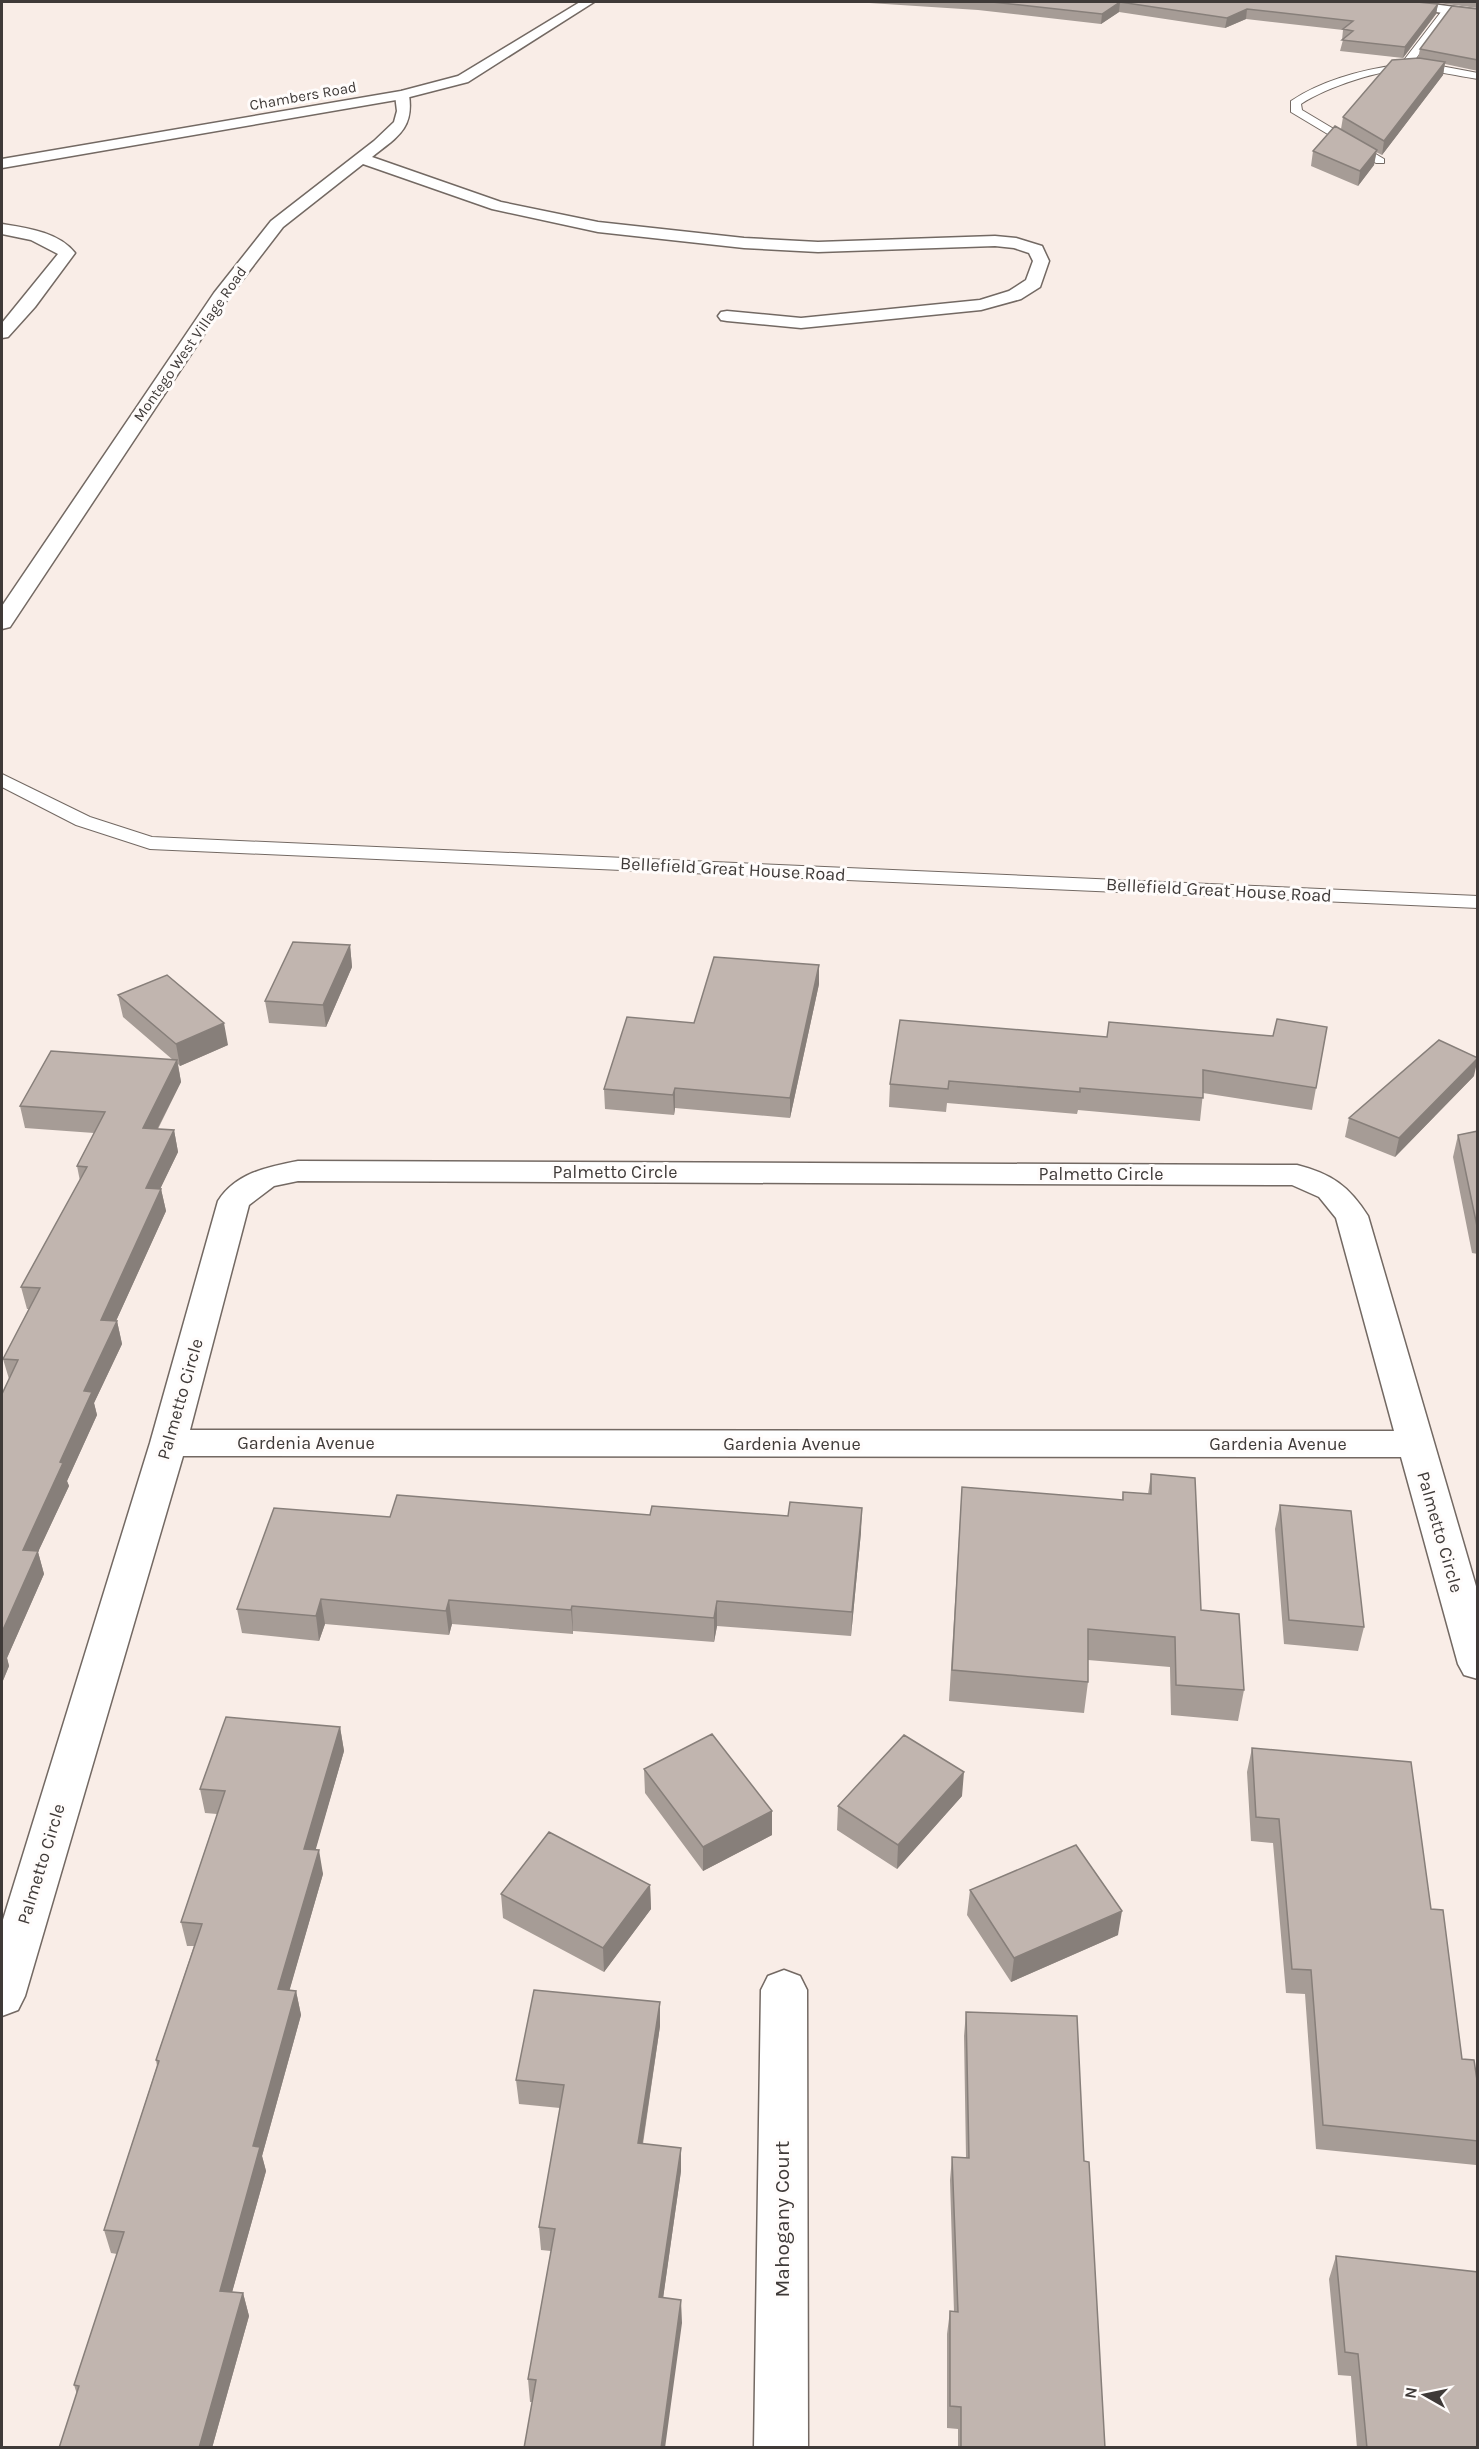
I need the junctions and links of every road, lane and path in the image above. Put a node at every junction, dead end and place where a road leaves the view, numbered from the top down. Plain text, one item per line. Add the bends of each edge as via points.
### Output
1 (588, 2) edge
2 (1394, 2) edge
3 (1447, 10) junction
4 (1478, 14) edge
5 (1415, 66) junction
6 (1478, 76) edge
7 (402, 95) junction
8 (361, 158) junction
9 (1380, 161) edge
10 (2, 164) edge
11 (2, 229) edge
12 (727, 316) dead end
13 (2, 333) edge
14 (2, 622) edge
15 (2, 780) edge
16 (1478, 902) edge
17 (168, 1443) junction
18 (1416, 1444) junction
19 (1478, 1664) edge
20 (784, 1990) dead end
21 (2, 1996) edge
22 (781, 2448) edge

1 - 7 street, Chambers Road via 463,79
2 - 3 street
3 - 4 street
3 - 5 lane via 1408,62
5 - 6 lane
5 - 9 lane via 1379,70 1306,94 1295,103 1296,112
7 - 8 street, Montego West Village Road via 401,123
7 - 10 street, Chambers Road
8 - 12 street via 498,206 598,227 818,247 995,241 1036,250 1041,261 1034,283 1015,295 981,305 801,323
8 - 14 street, Montego West Village Road via 269,233 220,297
11 - 13 street via 55,242 67,253
15 - 16 lane, Bellefield Great House Road via 82,820 150,843
17 - 18 street, Gardenia Avenue
17 - 18 street, Palmetto Circle via 234,1201 264,1178 310,1171 1297,1175 1330,1190 1352,1216
17 - 21 street, Palmetto Circle
18 - 19 street, Palmetto Circle
20 - 22 street, Mahogany Court

